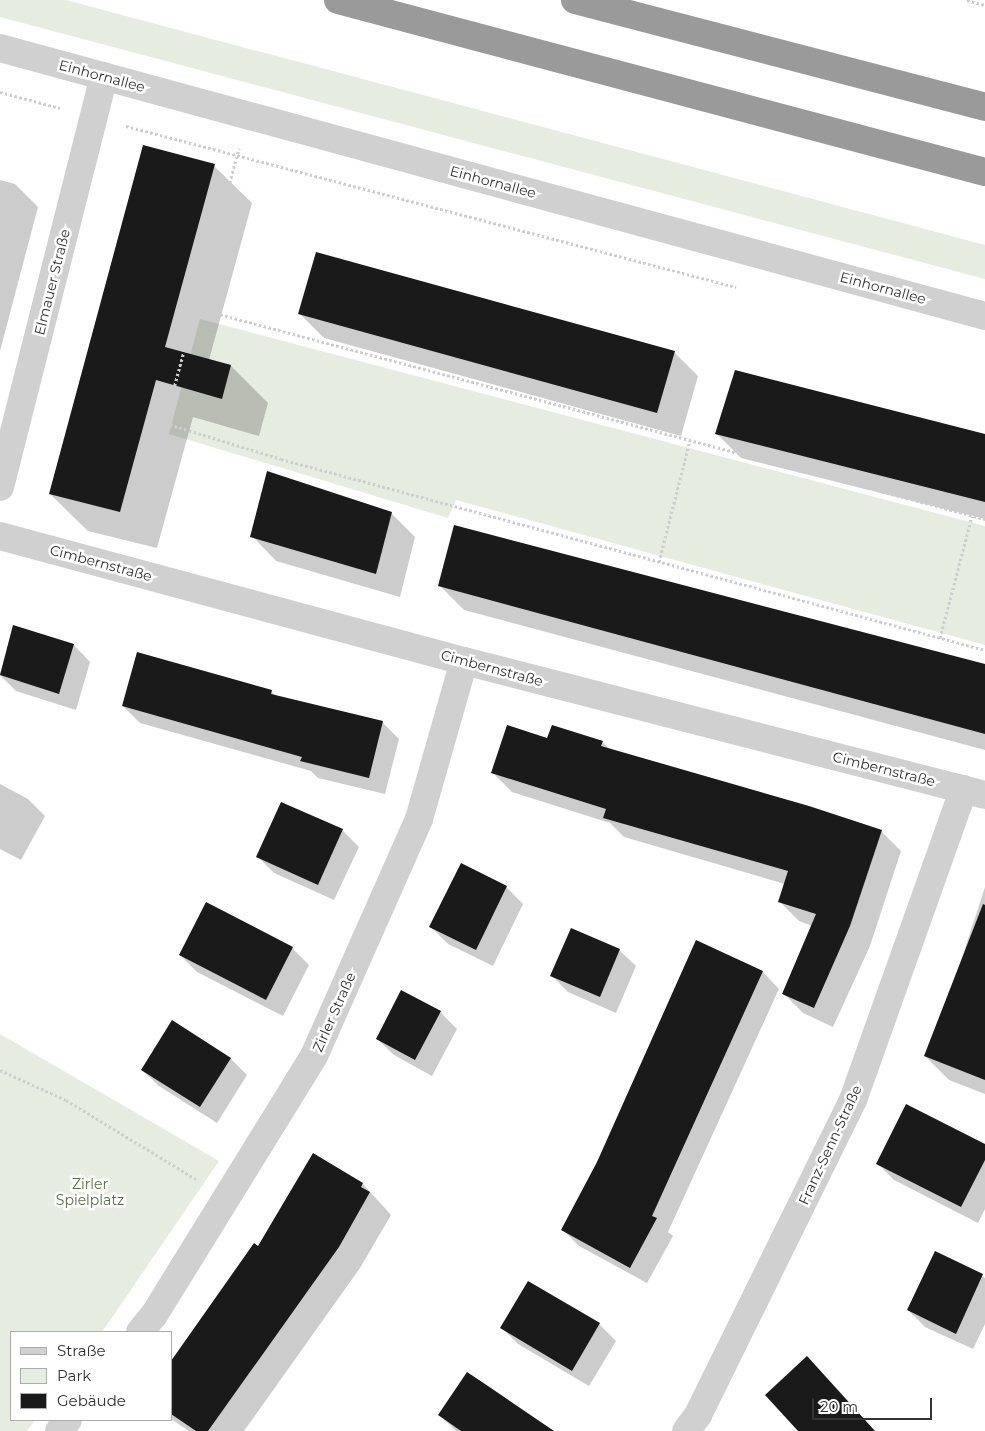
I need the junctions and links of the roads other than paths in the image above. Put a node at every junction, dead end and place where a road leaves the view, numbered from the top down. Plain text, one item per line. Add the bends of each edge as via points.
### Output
1 (576, 0) edge
2 (335, 1) edge
3 (0, 48) edge
4 (104, 76) junction
5 (985, 107) edge
6 (985, 172) edge
7 (985, 316) edge
8 (0, 487) edge
9 (0, 536) edge
10 (464, 661) junction
11 (974, 792) edge
12 (141, 1331) edge
13 (67, 1421) edge
14 (699, 1425) edge
15 (59, 1431) edge

1 - 5 highway
2 - 6 highway
3 - 4 street, Einhornallee
4 - 7 street, Einhornallee
4 - 8 street, Elmauer Straße
9 - 10 street, Cimbernstraße
10 - 11 street, Cimbernstraße
10 - 12 street, Zirler Straße via 419,819 314,1056 154,1315
11 - 14 street, Franz-Senn-Straße via 853,1100
13 - 15 street

